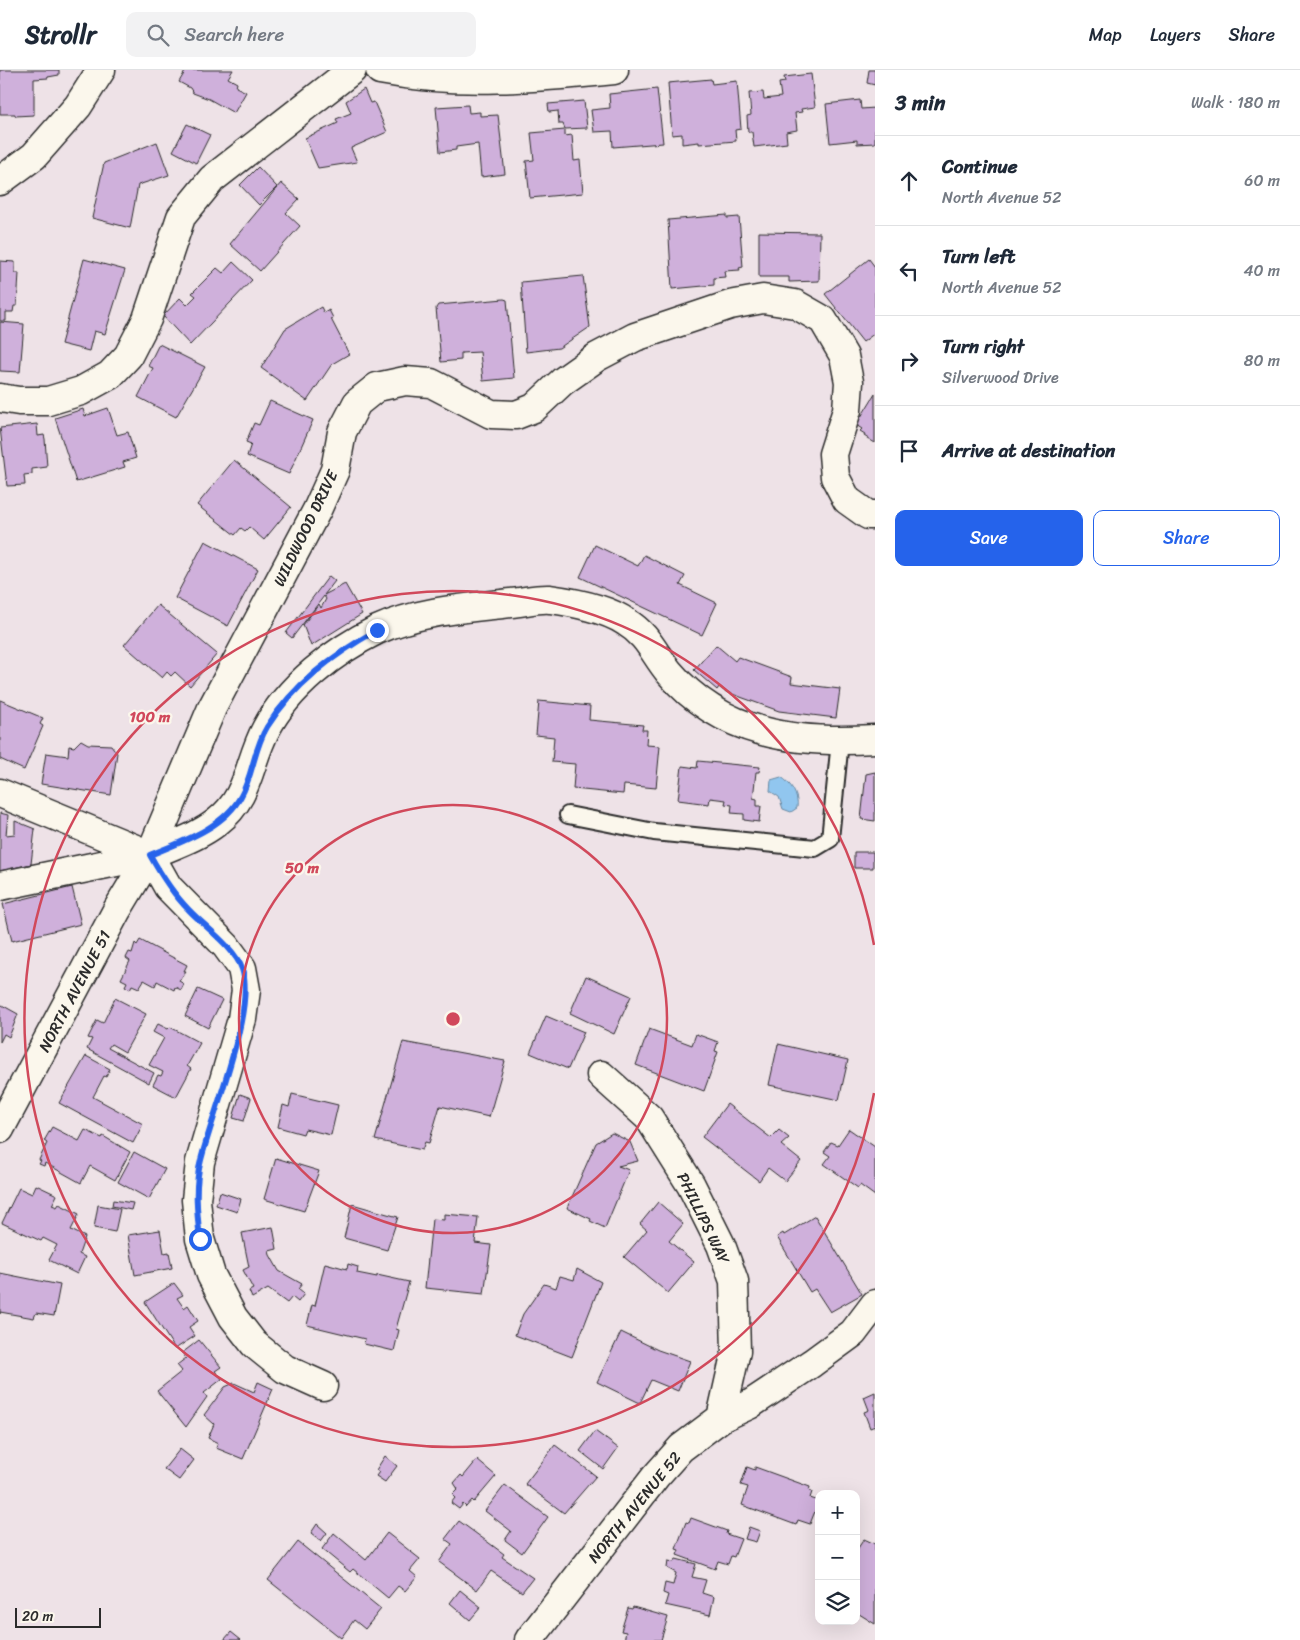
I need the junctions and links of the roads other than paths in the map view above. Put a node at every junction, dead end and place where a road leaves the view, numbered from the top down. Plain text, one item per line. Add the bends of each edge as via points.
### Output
1 (101, 70) edge
2 (352, 70) edge
3 (380, 70) edge
4 (614, 70) edge
5 (0, 181) edge
6 (0, 398) edge
7 (875, 514) edge
8 (875, 739) edge
9 (840, 741) junction
10 (0, 793) edge
11 (568, 815) dead end
12 (150, 855) junction
13 (0, 886) edge
14 (600, 1075) dead end
15 (0, 1128) edge
16 (875, 1304) edge
17 (323, 1386) dead end
18 (721, 1418) junction
19 (528, 1640) edge

1 - 5 street via 78,106 34,156
2 - 6 street via 212,179 181,217 147,319 128,356 110,375 82,392 48,400
3 - 4 street via 464,79 531,78
7 - 12 street, WILDWOOD DRIVE via 868,514 847,500 835,476 833,454 847,410 849,382 844,356 823,320 795,304 763,299 730,304 634,337 563,381 534,408 516,415 491,414 431,383 405,381 377,387 357,403 342,432 335,470 317,510 212,708
8 - 9 street
9 - 11 lane via 830,839 815,848 654,832
9 - 12 street via 788,737 740,725 696,698 669,671 650,642 626,621 590,607 548,599 438,612 377,630 341,651 312,674 288,698 266,729 241,797 205,830
10 - 12 street
12 - 13 street
12 - 15 street, NORTH AVENUE 51
12 - 17 street via 168,887 226,946 242,968 246,990 242,1018 200,1162 196,1208 200,1239 211,1274 233,1317 254,1344 285,1369
14 - 18 street, PHILLIPS WAY via 649,1118 691,1185 721,1245 734,1281 736,1351
16 - 18 street, NORTH AVENUE 52 via 852,1332 819,1358 749,1405
18 - 19 street, NORTH AVENUE 52 via 681,1448 656,1476

